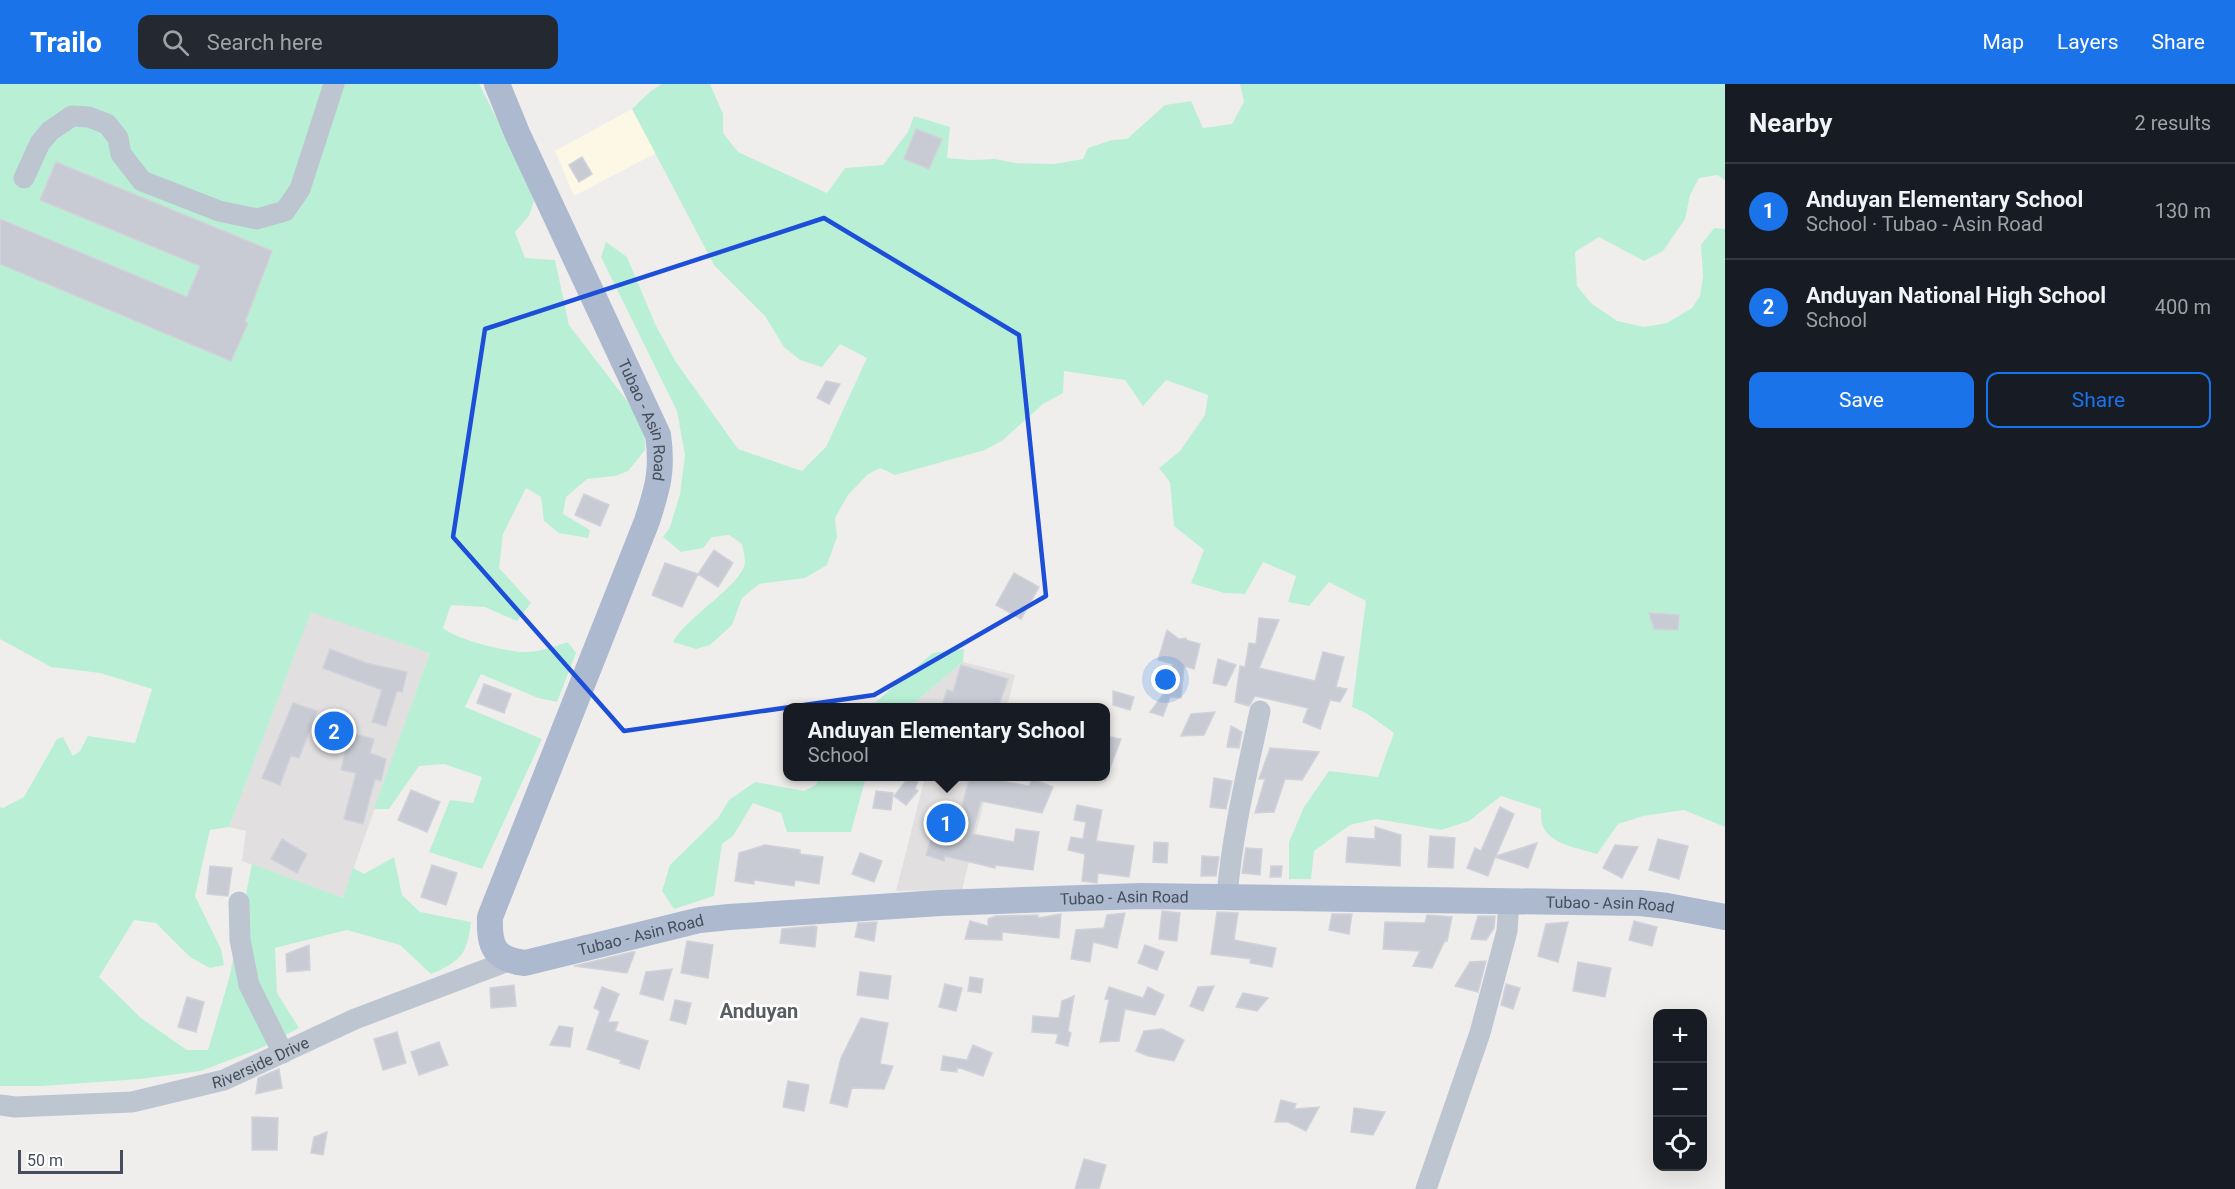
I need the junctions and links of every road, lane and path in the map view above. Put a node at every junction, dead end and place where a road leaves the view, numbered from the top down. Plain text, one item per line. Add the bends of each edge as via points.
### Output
1 (334, 84) edge
2 (497, 84) edge
3 (24, 178) dead end
4 (1260, 711) dead end
5 (1227, 897) junction
6 (1509, 901) junction
7 (239, 902) dead end
8 (1725, 917) edge
9 (508, 961) junction
10 (283, 1053) junction
11 (0, 1105) edge
12 (1426, 1189) edge

1 - 3 street via 300,189 285,211 257,219 219,211 142,181 121,154 118,138 107,124 89,117 72,116 50,131
2 - 9 main road, Tubao - Asin Road via 658,435 662,461 647,520 490,917 489,936 496,952
4 - 5 street via 1230,858
5 - 6 main road, Tubao - Asin Road
5 - 9 main road, Tubao - Asin Road via 940,903 729,917 700,920 525,963
6 - 8 main road, Tubao - Asin Road via 1640,903
6 - 12 street via 1507,930 1480,1033
7 - 10 street via 240,940 249,985
9 - 10 street, Riverside Drive via 400,1001
10 - 11 street, Riverside Drive via 224,1080 132,1102

